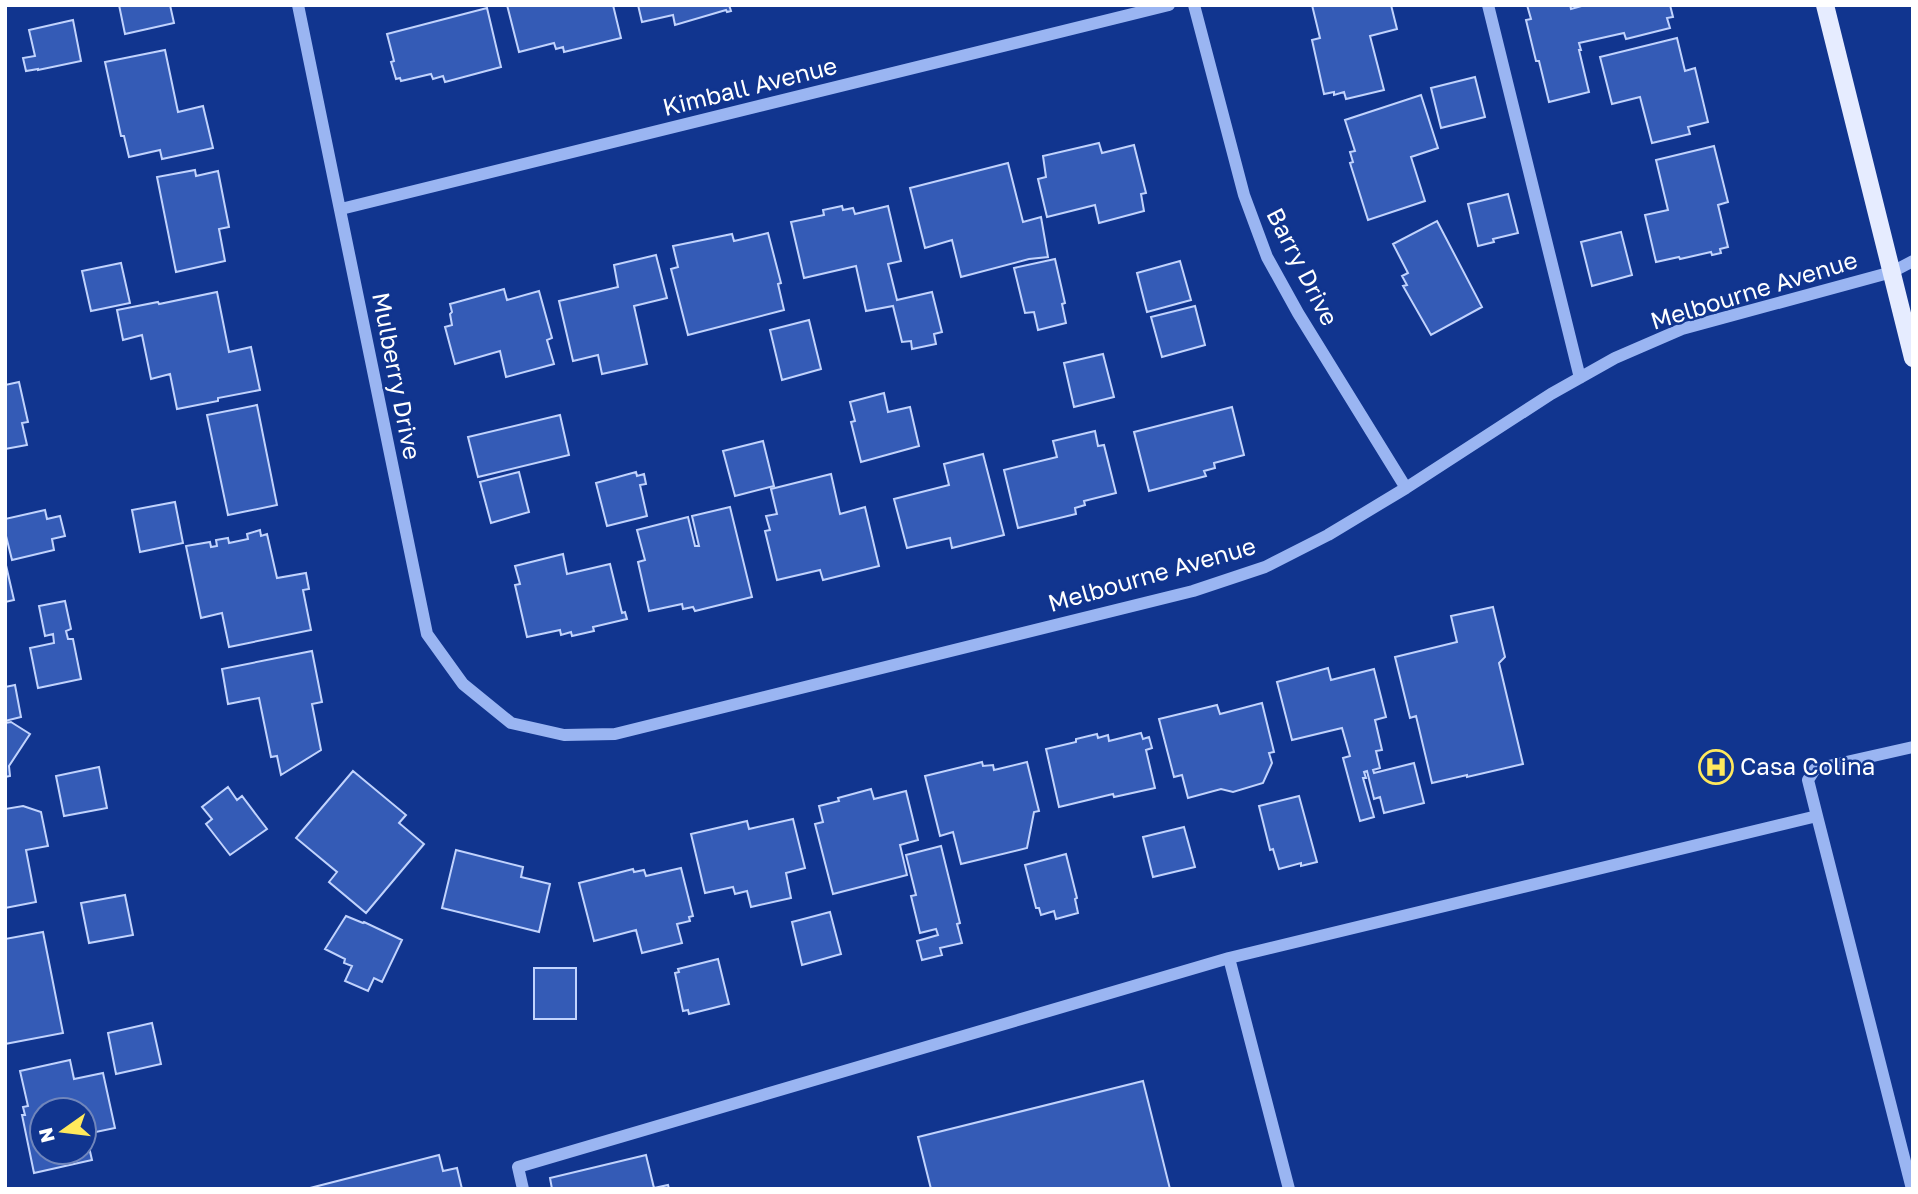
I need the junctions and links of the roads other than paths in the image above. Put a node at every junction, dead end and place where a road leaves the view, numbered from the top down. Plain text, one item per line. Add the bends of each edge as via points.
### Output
1 (298, 5) edge
2 (1169, 5) edge
3 (1194, 5) edge
4 (1489, 5) edge
5 (1825, 5) edge
6 (341, 209) junction
7 (1913, 261) edge
8 (1892, 272) junction
9 (1913, 358) edge
10 (1580, 378) junction
11 (1406, 488) junction
12 (511, 723) joint
13 (1913, 747) edge
14 (1817, 816) junction
15 (1229, 958) junction
16 (523, 1189) edge
17 (1289, 1189) edge
18 (1912, 1189) edge

1 - 6 street, Mulberry Drive
2 - 6 street, Kimball Avenue
3 - 11 street, Barry Drive via 1244,195 1267,257
4 - 10 street
5 - 8 main road
6 - 12 street, Mulberry Drive via 427,634 463,684
7 - 8 street, Melbourne Avenue
8 - 9 main road
8 - 10 street, Melbourne Avenue via 1682,329
10 - 11 street, Melbourne Avenue
11 - 12 street, Melbourne Avenue via 1265,566 1193,591 615,734 564,734
13 - 14 street via 1815,769 1808,780
14 - 15 street
14 - 18 street
15 - 16 street via 518,1167
15 - 17 street

